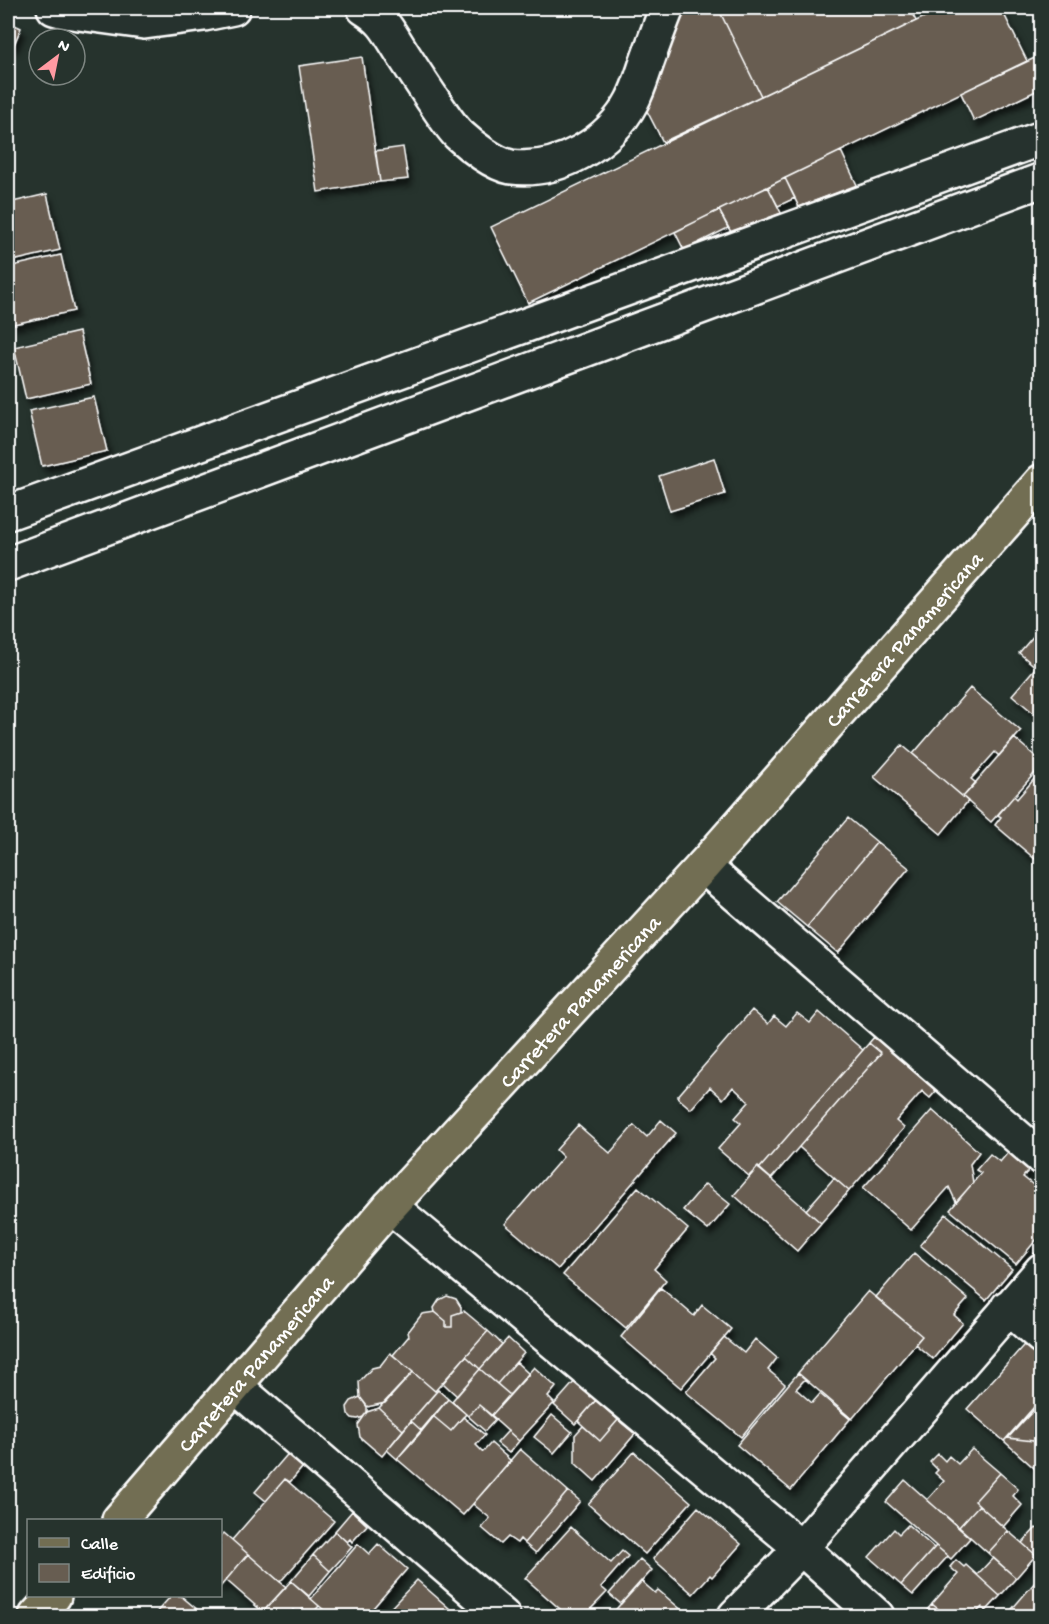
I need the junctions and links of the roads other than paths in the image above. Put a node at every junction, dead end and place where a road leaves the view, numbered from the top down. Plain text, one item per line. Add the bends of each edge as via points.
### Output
1 (54, 8) edge
2 (233, 8) edge
3 (364, 8) edge
4 (667, 8) edge
5 (1041, 138) edge
6 (1041, 180) edge
7 (1041, 481) edge
8 (8, 513) edge
9 (8, 564) edge
10 (703, 866) junction
11 (1041, 1158) edge
12 (390, 1206) junction
13 (1041, 1270) edge
14 (1008, 1308) junction
15 (1041, 1337) edge
16 (235, 1386) junction
17 (121, 1519) edge
18 (801, 1548) junction
19 (53, 1597) edge
20 (36, 1617) edge
21 (503, 1617) edge
22 (735, 1617) edge
23 (877, 1617) edge

1 - 2 street via 144,22
3 - 4 street via 389,29 458,133 490,159 510,167 547,166 568,159 588,148 621,119 641,80
5 - 8 street
6 - 9 street
7 - 10 main road, Carretera Panamericana
10 - 11 street
10 - 12 main road, Carretera Panamericana
12 - 16 main road, Carretera Panamericana
12 - 18 street
13 - 14 street
14 - 15 street
14 - 18 street
16 - 17 main road, Carretera Panamericana
16 - 21 street
18 - 22 street
18 - 23 street
19 - 20 main road

